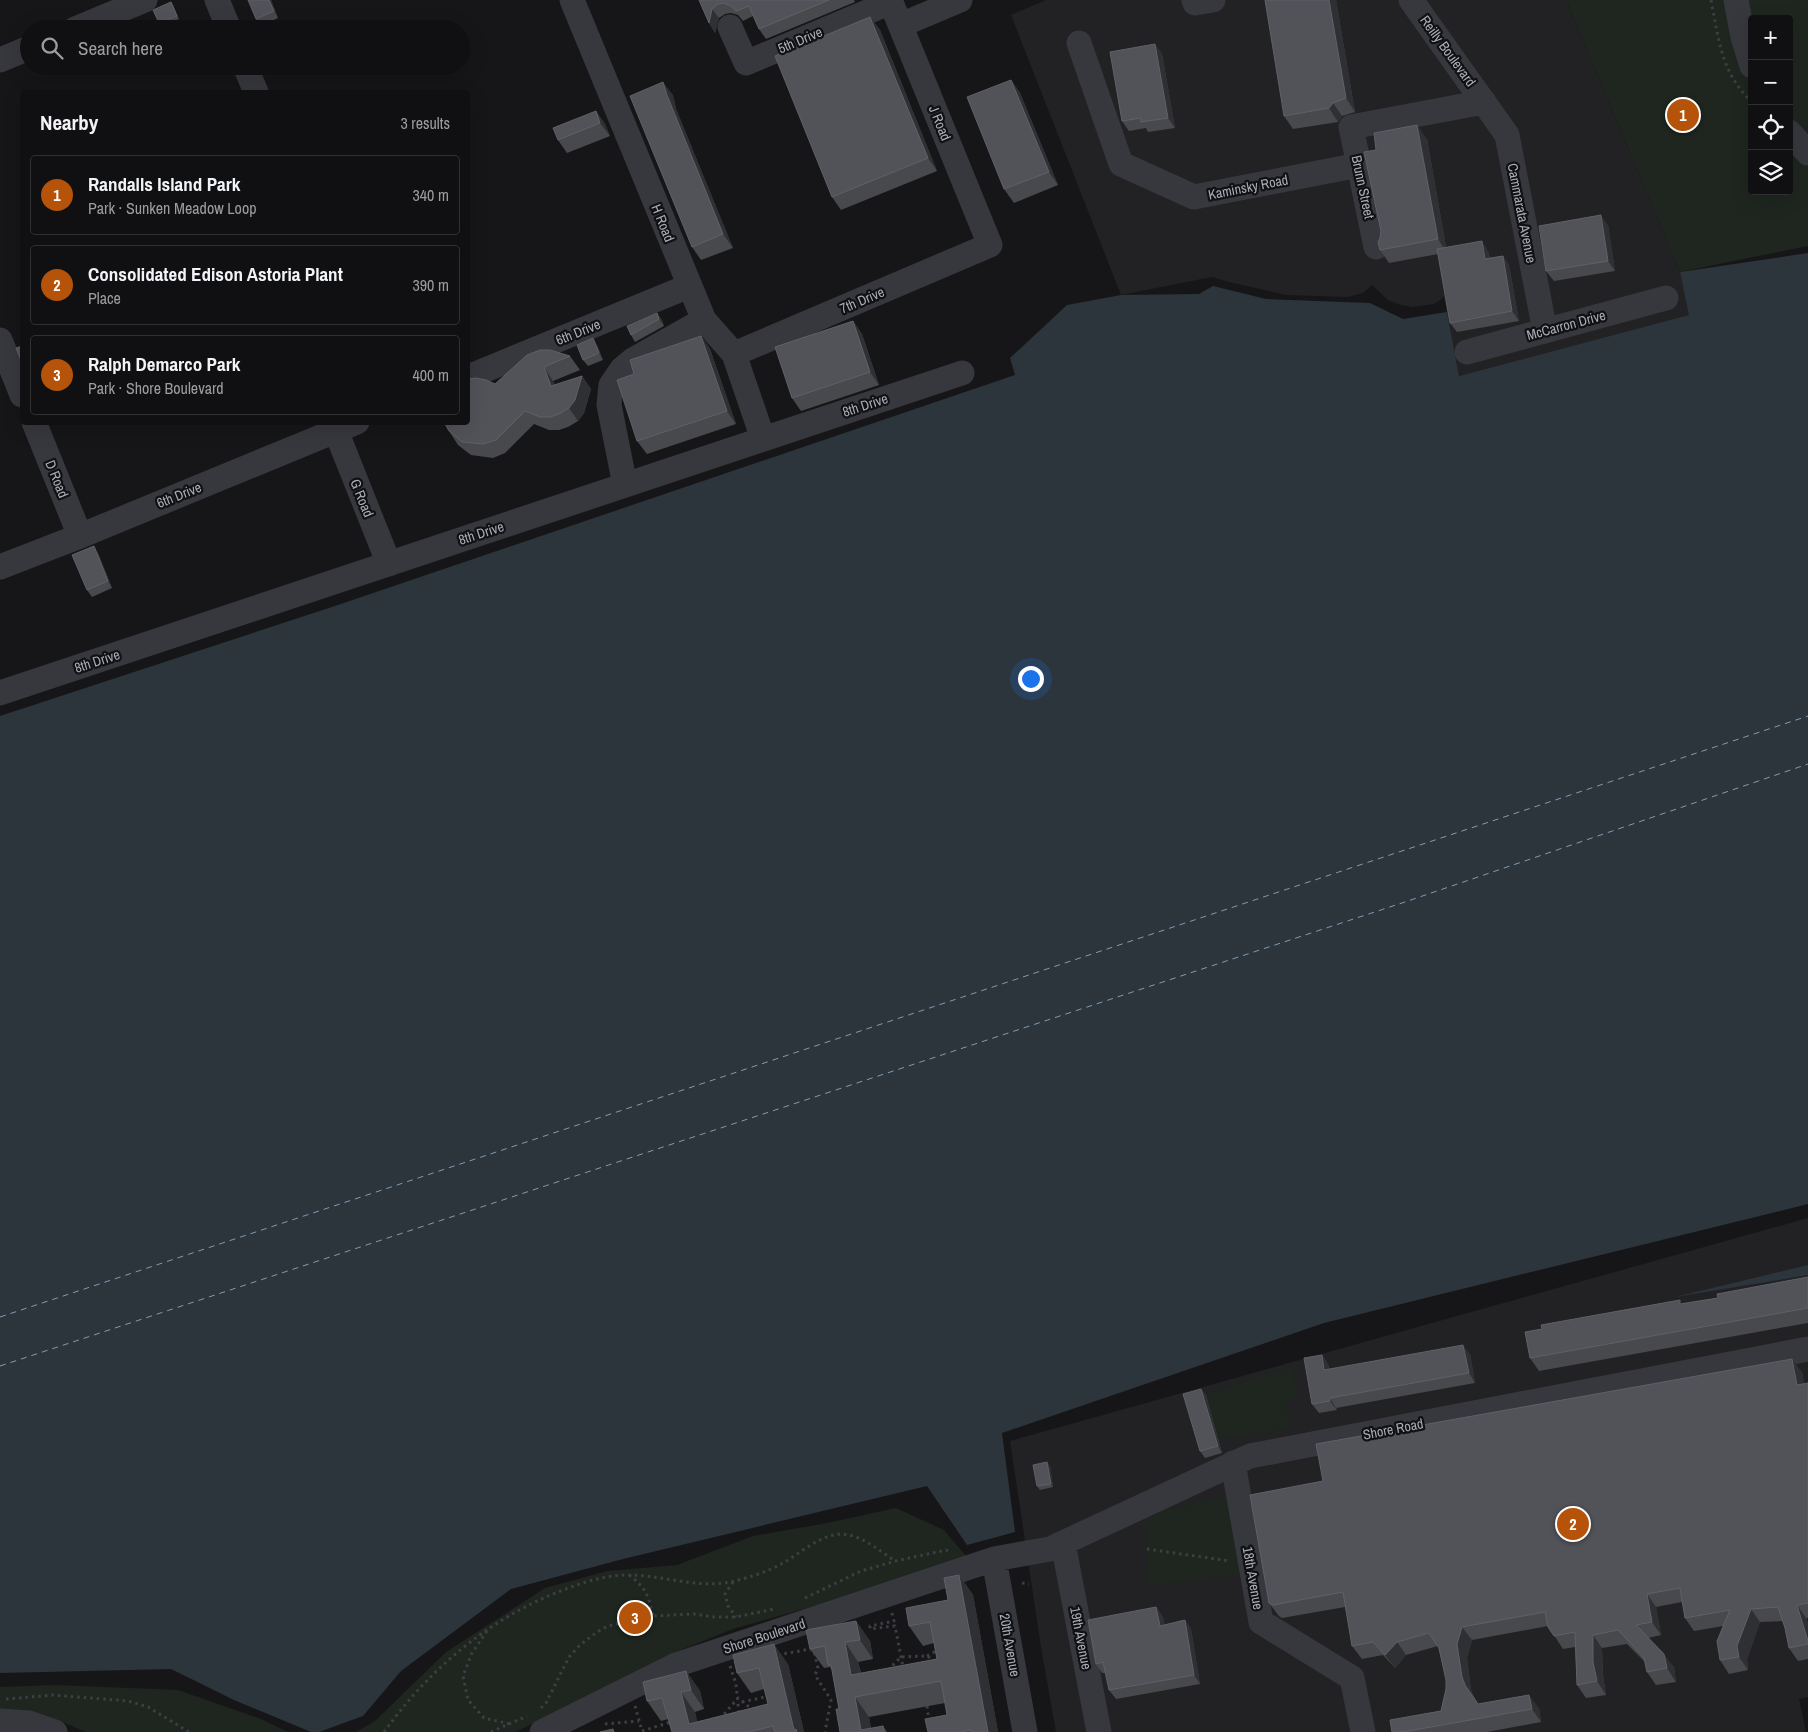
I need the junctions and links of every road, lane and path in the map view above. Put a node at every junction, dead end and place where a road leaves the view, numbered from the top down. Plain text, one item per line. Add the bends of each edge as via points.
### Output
1 (145, 0) edge
2 (217, 0) edge
3 (572, 0) edge
4 (960, 0) edge
5 (1411, 0) edge
6 (1736, 0) edge
7 (891, 1) edge
8 (97, 20) edge
9 (225, 20) edge
10 (901, 25) junction
11 (730, 26) dead end
12 (1079, 43) dead end
13 (20, 52) edge
14 (0, 60) edge
15 (1750, 60) edge
16 (249, 75) edge
17 (255, 90) edge
18 (1484, 102) junction
19 (1793, 136) edge
20 (1808, 153) edge
21 (1359, 165) junction
22 (990, 245) joint
23 (1376, 247) dead end
24 (690, 286) junction
25 (1666, 298) dead end
26 (704, 320) junction
27 (1545, 331) junction
28 (0, 340) edge
29 (1467, 352) dead end
30 (734, 354) junction
31 (962, 373) dead end
32 (470, 376) edge
33 (20, 390) edge
34 (35, 425) edge
35 (346, 427) edge
36 (763, 439) junction
37 (625, 485) junction
38 (80, 536) junction
39 (389, 564) junction
40 (0, 567) edge
41 (0, 693) edge
42 (1808, 1349) edge
43 (1232, 1463) junction
44 (1063, 1543) junction
45 (1146, 1549) dead end
46 (952, 1552) dead end
47 (994, 1559) junction
48 (896, 1561) junction
49 (1231, 1561) dead end
50 (629, 1575) junction
51 (733, 1581) junction
52 (1022, 1583) dead end
53 (1029, 1584) dead end
54 (801, 1600) dead end
55 (774, 1609) dead end
56 (892, 1611) dead end
57 (653, 1616) junction
58 (736, 1617) junction
59 (894, 1624) junction
60 (488, 1629) junction
61 (940, 1642) edge
62 (773, 1656) edge
63 (926, 1656) junction
64 (901, 1657) junction
65 (936, 1663) edge
66 (731, 1668) edge
67 (905, 1675) edge
68 (882, 1677) edge
69 (769, 1692) edge
70 (738, 1698) junction
71 (0, 1699) edge
72 (742, 1702) junction
73 (927, 1706) edge
74 (756, 1712) edge
75 (638, 1714) dead end
76 (676, 1720) edge
77 (0, 1721) edge
78 (639, 1721) junction
79 (740, 1722) edge
80 (541, 1723) edge
81 (511, 1724) junction
82 (602, 1724) dead end
83 (724, 1724) edge
84 (930, 1724) edge
85 (642, 1731) edge
86 (55, 1732) edge
87 (189, 1732) edge
88 (384, 1732) edge
89 (491, 1732) edge
90 (825, 1732) edge
91 (1025, 1732) edge
92 (1099, 1732) edge
93 (1363, 1732) edge

1 - 8 street
2 - 9 street
3 - 24 street, H Road
4 - 10 street
5 - 18 street, Reilly Boulevard
6 - 15 street
7 - 10 street, J Road
7 - 11 street, 5th Drive via 746,63
10 - 22 street, J Road
12 - 21 street, Kaminsky Road via 1121,164 1194,197
13 - 14 street
16 - 17 street
18 - 21 street, Brunn Street via 1351,127
18 - 27 street, Cammarata Avenue via 1506,135
19 - 20 street
21 - 23 street, Brunn Street
22 - 30 street, 7th Drive
24 - 26 street, H Road
24 - 32 street, 6th Drive
25 - 27 street, McCarron Drive
26 - 30 street, H Road
26 - 37 street via 633,360 611,385 609,405
27 - 29 street, McCarron Drive
28 - 33 street
30 - 36 street, H Road
31 - 36 street, 8th Drive
34 - 38 street, D Road
35 - 38 street, 6th Drive
35 - 39 street, G Road
36 - 37 street, 8th Drive
37 - 39 street, 8th Drive
38 - 40 street, 6th Drive
39 - 41 street, 8th Drive
42 - 43 street, Shore Road via 1250,1456
43 - 44 street, Shore Road
43 - 93 street, 18th Avenue via 1260,1622 1352,1678
44 - 47 street, Shore Road via 1050,1549
44 - 92 street, 19th Avenue
45 - 49 path
46 - 48 path via 946,1550
47 - 80 street, Shore Boulevard via 676,1665
47 - 91 street, 20th Avenue
48 - 51 path via 870,1543 843,1534 827,1536 779,1565
48 - 54 path via 861,1571
50 - 51 path via 701,1584
50 - 57 path via 643,1587
50 - 60 path via 589,1580 541,1598
51 - 58 path via 725,1594
52 - 53 path
55 - 58 path
56 - 59 path
57 - 58 path
57 - 80 path via 608,1626 580,1644 546,1703
59 - 59 path via 870,1629 870,1626
59 - 64 path
60 - 81 path via 472,1653 464,1676 468,1700 484,1718
60 - 88 path via 456,1652 424,1682
61 - 63 path via 939,1650
62 - 90 path via 814,1651 818,1668 815,1675 831,1700
63 - 64 path
63 - 65 path
64 - 67 path
64 - 68 path
66 - 70 path
69 - 72 path via 765,1697
70 - 72 path
70 - 79 path
70 - 83 path via 718,1722
71 - 87 path via 53,1695 128,1701 148,1708
72 - 74 path
73 - 84 path
75 - 78 path
76 - 85 path
77 - 86 street via 30,1723
78 - 82 path
78 - 85 path
80 - 81 path
81 - 89 path

